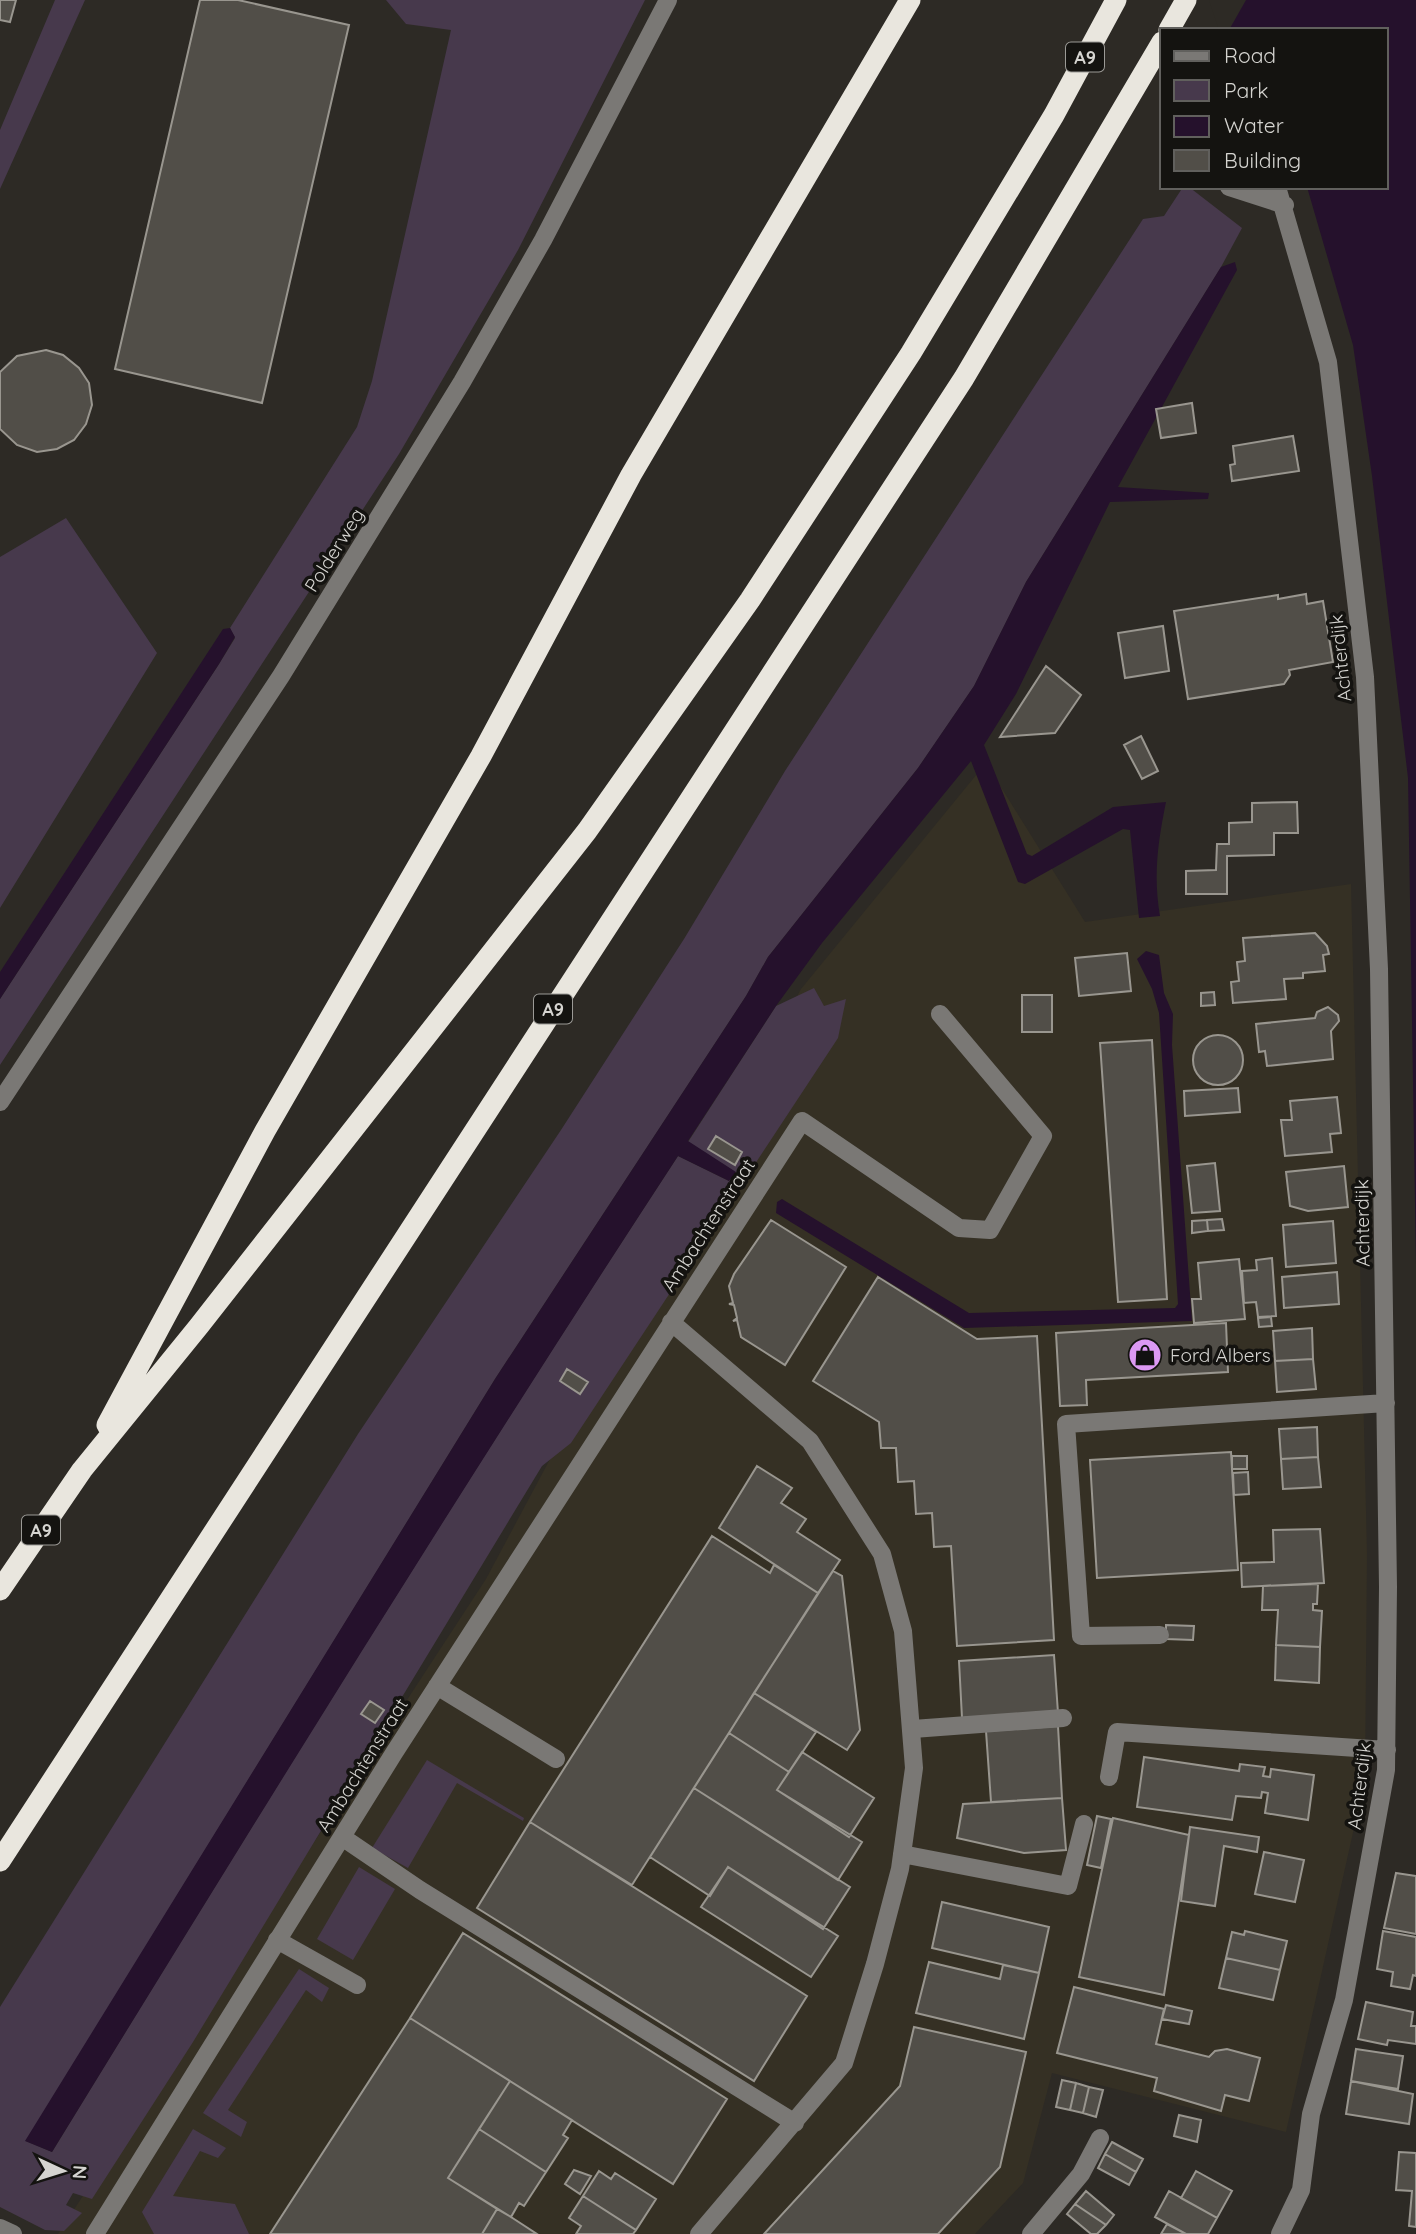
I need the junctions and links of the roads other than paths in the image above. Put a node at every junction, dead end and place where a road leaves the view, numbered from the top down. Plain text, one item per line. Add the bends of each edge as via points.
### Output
1 (668, 0) edge
2 (910, 0) edge
3 (1116, 0) edge
4 (1186, 0) edge
5 (1170, 28) edge
6 (1160, 46) edge
7 (1235, 189) edge
8 (1278, 189) edge
9 (1284, 205) junction
10 (940, 1014) dead end
11 (0, 1102) edge
12 (671, 1322) junction
13 (1386, 1404) junction
14 (82, 1470) junction
15 (0, 1590) edge
16 (1160, 1635) dead end
17 (437, 1686) junction
18 (1063, 1718) dead end
19 (913, 1729) junction
20 (1387, 1750) junction
21 (556, 1759) dead end
22 (1109, 1777) dead end
23 (1084, 1824) dead end
24 (342, 1837) junction
25 (902, 1854) junction
26 (0, 1861) edge
27 (277, 1940) junction
28 (358, 1985) dead end
29 (795, 2123) junction
30 (1100, 2137) dead end
31 (0, 2228) edge
32 (13, 2234) edge
33 (95, 2234) edge
34 (699, 2234) edge
35 (1031, 2234) edge
36 (1280, 2234) edge

1 - 11 street, Polderweg via 543,240 461,382 281,676
2 - 14 highway, A9 via 631,475 481,756 265,1131
3 - 14 highway, A9 via 1054,115 911,353 750,600 587,831
4 - 5 highway
6 - 26 highway, A9 via 964,378
7 - 9 street
8 - 9 street, Achterdijk
9 - 13 street, Achterdijk via 1328,362 1365,677 1379,969
10 - 12 street, Ambachtenstraat via 1043,1136 990,1230 959,1228 802,1121
12 - 17 street, Ambachtenstraat
12 - 19 street, Ambachtenstraat via 810,1441 882,1554 903,1631
13 - 16 street via 1066,1424 1081,1636
13 - 20 street, Achterdijk
14 - 15 highway, A9
17 - 21 street
17 - 24 street, Ambachtenstraat
18 - 19 street
19 - 25 street, Ambachtenstraat via 914,1769
20 - 22 street via 1117,1732
20 - 36 street, Achterdijk via 1343,2000 1311,2114 1301,2190
23 - 25 street via 1068,1886
24 - 27 street, Ambachtenstraat
24 - 29 street
25 - 29 street, Ambachtenstraat via 876,1964 844,2063
27 - 28 street
27 - 33 street, Ambachtenstraat
29 - 34 street, Ambachtenstraat
30 - 35 street via 1081,2174
31 - 32 street

